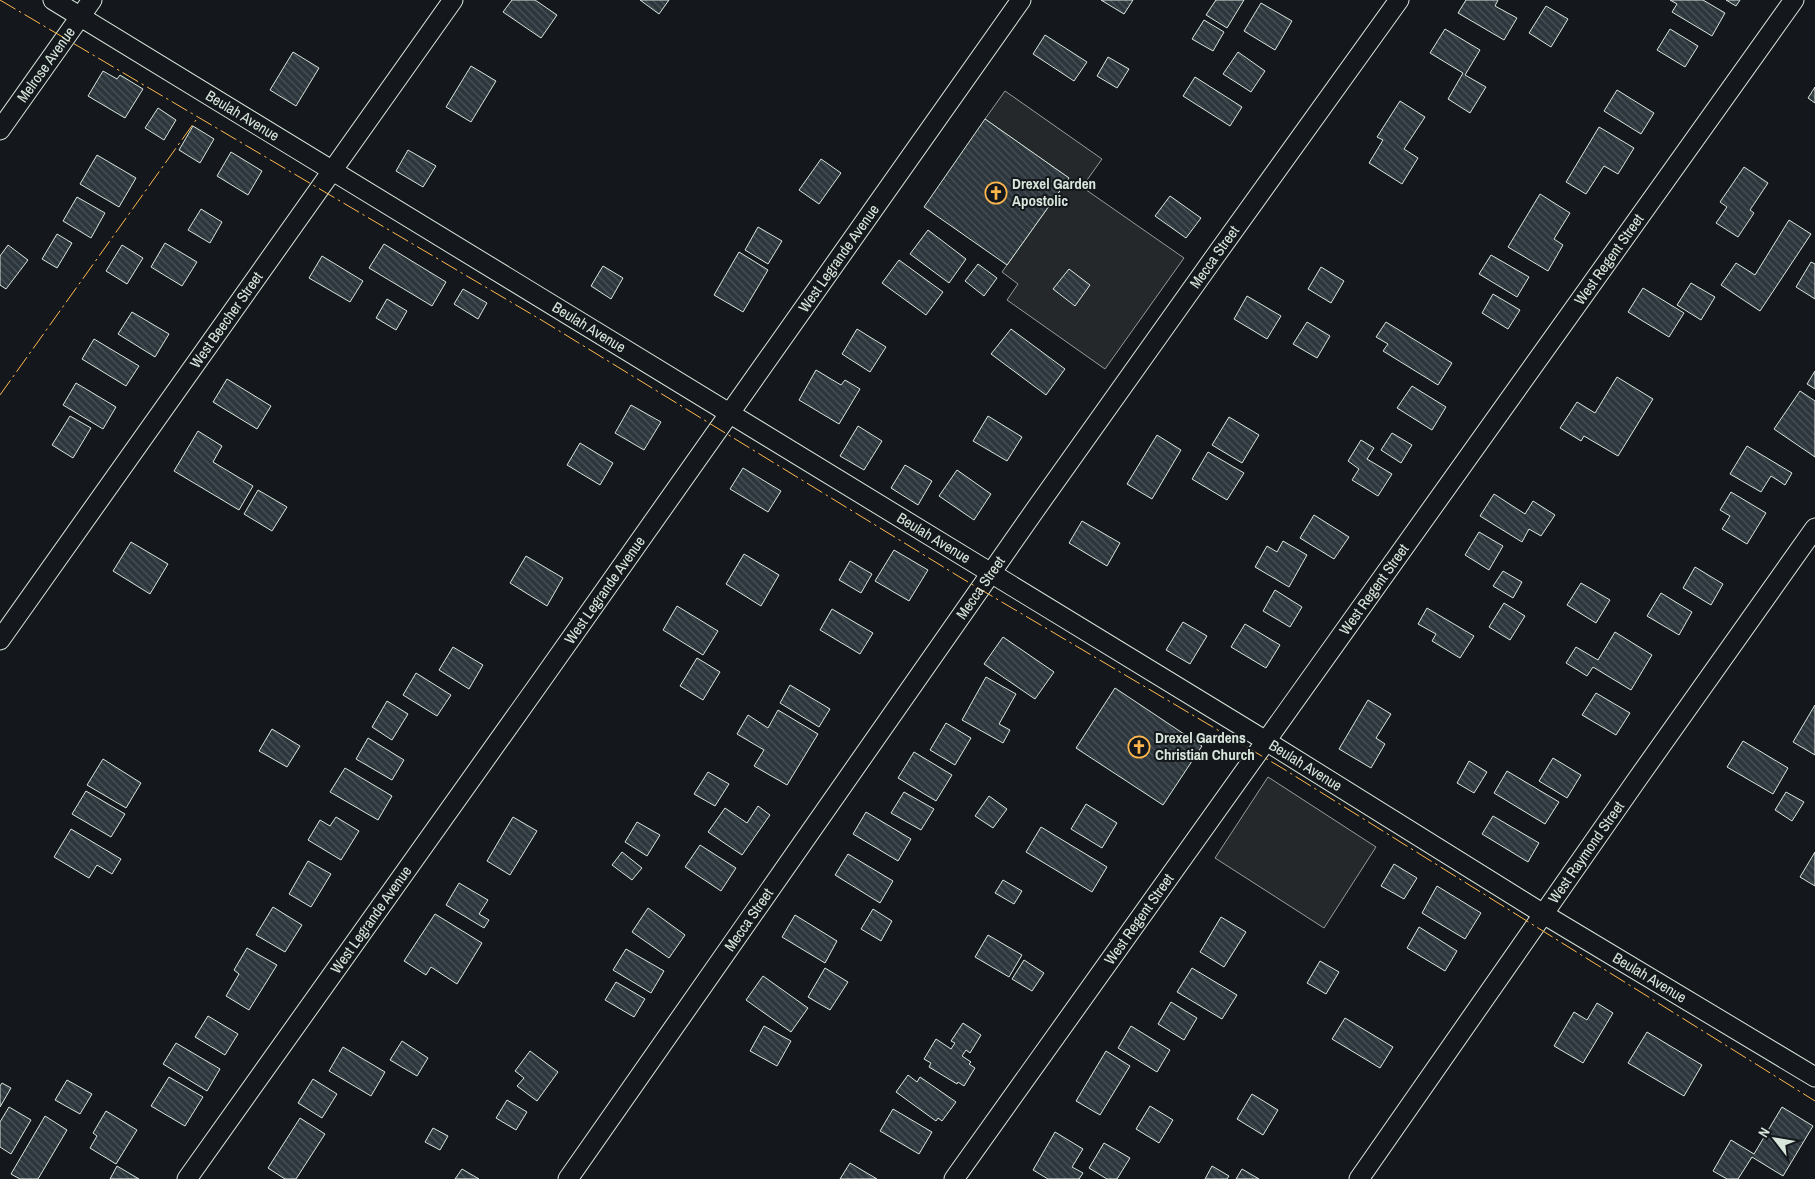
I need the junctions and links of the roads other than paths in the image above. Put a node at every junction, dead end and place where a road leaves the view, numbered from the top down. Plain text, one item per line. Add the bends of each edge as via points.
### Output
1 (53, 0) edge
2 (92, 0) edge
3 (453, 0) edge
4 (1021, 0) edge
5 (1399, 0) edge
6 (1794, 0) edge
7 (80, 17) junction
8 (0, 130) edge
9 (332, 171) junction
10 (730, 413) junction
11 (1815, 528) edge
12 (992, 574) junction
13 (0, 640) edge
14 (1266, 741) junction
15 (1545, 915) junction
16 (1815, 1076) edge
17 (187, 1179) edge
18 (568, 1179) edge
19 (954, 1179) edge
20 (1359, 1179) edge

1 - 7 street, Beulah Avenue
2 - 7 street, Melrose Avenue
3 - 9 street, West Beecher Street
4 - 10 street, West Legrande Avenue
5 - 12 street, Mecca Street
6 - 14 street, West Regent Street
7 - 8 street, Melrose Avenue
7 - 9 street, Beulah Avenue
9 - 10 street, Beulah Avenue
9 - 13 street, West Beecher Street
10 - 12 street, Beulah Avenue
10 - 17 street, West Legrande Avenue
11 - 15 street, West Raymond Street
12 - 14 street, Beulah Avenue
12 - 18 street, Mecca Street
14 - 15 street, Beulah Avenue
14 - 19 street, West Regent Street
15 - 16 street, Beulah Avenue
15 - 20 street, West Raymond Street

